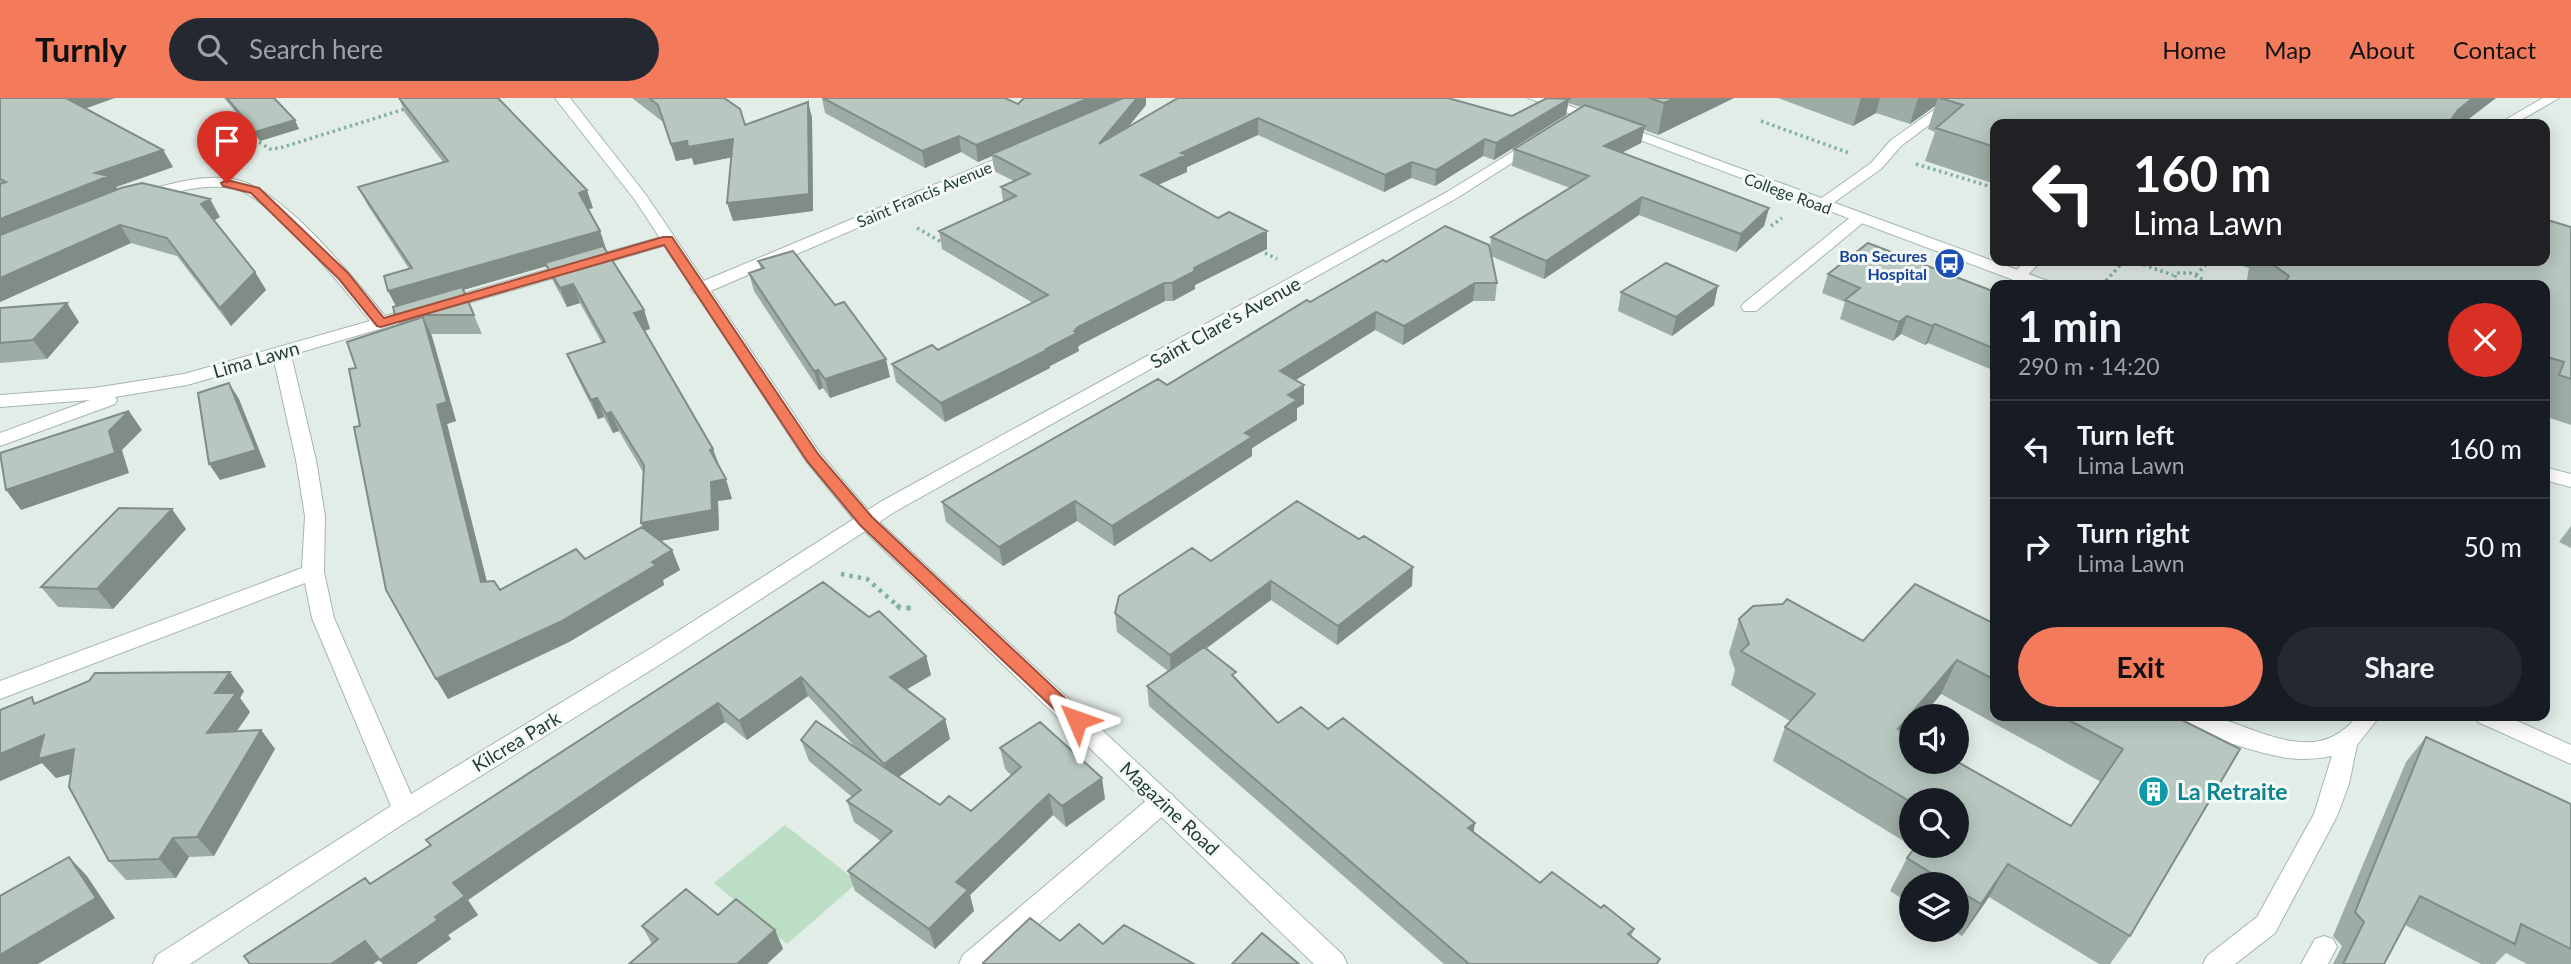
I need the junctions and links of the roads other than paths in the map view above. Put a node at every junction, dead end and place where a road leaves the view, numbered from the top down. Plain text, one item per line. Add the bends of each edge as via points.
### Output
1 (562, 98) edge
2 (1535, 98) edge
3 (1959, 98) edge
4 (2553, 98) edge
5 (1578, 115) junction
6 (2514, 119) edge
7 (1033, 148) edge
8 (128, 200) edge
9 (1821, 205) junction
10 (1858, 219) junction
11 (667, 240) junction
12 (2028, 266) edge
13 (2018, 277) junction
14 (2027, 280) edge
15 (700, 289) junction
16 (1750, 307) dead end
17 (381, 323) junction
18 (281, 352) junction
19 (130, 391) junction
20 (0, 401) edge
21 (0, 440) edge
22 (2550, 475) edge
23 (2571, 481) edge
24 (866, 521) junction
25 (313, 572) junction
26 (0, 690) edge
27 (2202, 721) edge
28 (2364, 721) edge
29 (2497, 721) edge
30 (2347, 740) junction
31 (2571, 755) edge
32 (1163, 801) junction
33 (405, 810) junction
34 (167, 964) edge
35 (973, 964) edge
36 (1333, 964) edge
37 (2216, 964) edge

1 - 11 street, Magazine Road via 620,169
2 - 5 street, College Road
3 - 9 lane
4 - 6 lane
5 - 9 street, College Road
5 - 24 street, Saint Clare's Avenue via 1452,195
7 - 15 street, Saint Francis Avenue
8 - 17 street via 209,183 255,190 344,276
9 - 10 street, College Road
10 - 13 street, College Road
10 - 16 street
11 - 15 street, Magazine Road
11 - 17 street, Lima Lawn
12 - 13 lane
13 - 14 street, College Road
15 - 24 street, Magazine Road via 813,457
17 - 18 street, Lima Lawn
18 - 19 street, Lima Lawn
18 - 25 street via 311,494
19 - 20 street, Lima Lawn
19 - 21 street, Lima Lawn
22 - 23 street
24 - 32 street, Magazine Road
24 - 33 street, Kilcrea Park
25 - 26 street
25 - 33 street via 323,618
27 - 30 lane via 2280,749 2325,747
28 - 30 lane
29 - 31 lane
30 - 37 lane via 2325,816 2266,925
32 - 35 street
32 - 36 street, Magazine Road
33 - 34 street, Kilcrea Park

